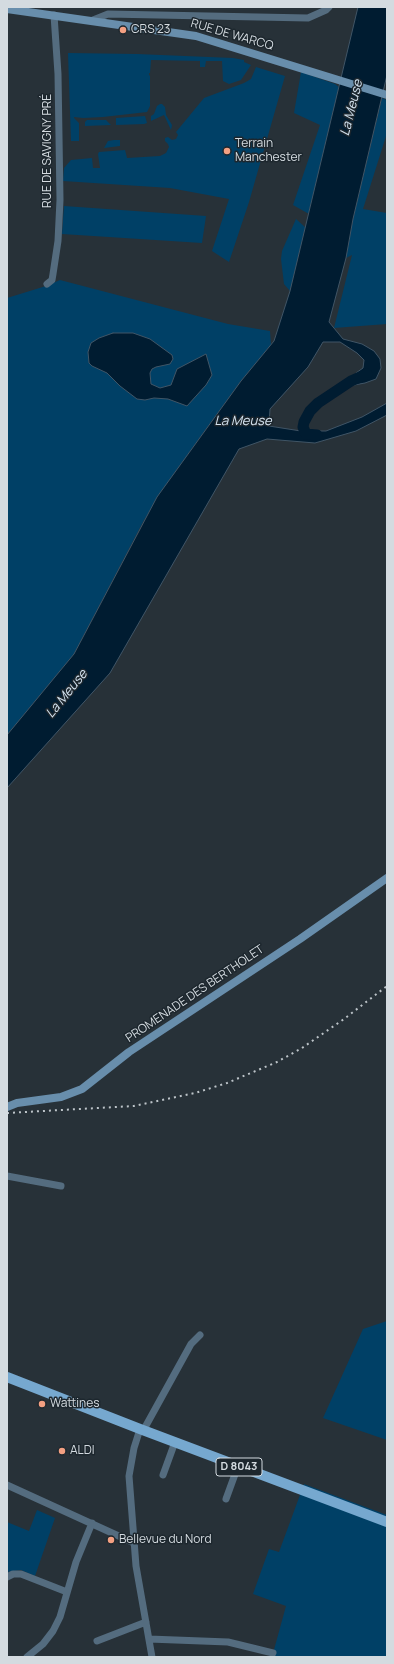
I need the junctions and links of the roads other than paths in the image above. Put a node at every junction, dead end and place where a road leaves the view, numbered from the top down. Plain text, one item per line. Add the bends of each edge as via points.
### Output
1 (329, 7) edge
2 (7, 9) edge
3 (54, 15) junction
4 (93, 20) junction
5 (387, 95) edge
6 (47, 284) dead end
7 (387, 878) edge
8 (7, 1107) edge
9 (7, 1176) edge
10 (61, 1186) dead end
11 (200, 1335) dead end
12 (7, 1377) edge
13 (142, 1430) junction
14 (175, 1442) junction
15 (238, 1466) junction
16 (164, 1475) dead end
17 (7, 1485) edge
18 (226, 1499) dead end
19 (387, 1522) edge
20 (92, 1523) junction
21 (134, 1543) junction
22 (7, 1577) edge
23 (67, 1592) junction
24 (146, 1622) junction
25 (148, 1639) junction
26 (97, 1641) dead end
27 (273, 1653) dead end
28 (27, 1657) edge
29 (152, 1657) edge

1 - 4 street via 308,18 108,14
2 - 3 street, RUE DE WARCQ
3 - 4 street, RUE DE WARCQ
3 - 6 street, RUE DE SAVIGNY PRÉ via 58,74 60,200 58,242 52,280
4 - 5 street, RUE DE WARCQ via 196,36
7 - 8 street, PROMENADE DES BERTHOLET via 129,1052 87,1086 61,1097 17,1103
9 - 10 street
11 - 13 street via 191,1344
12 - 13 main road, D 8043
13 - 14 main road, D 8043
13 - 21 street via 134,1448 129,1476
14 - 15 main road, D 8043
14 - 16 street
15 - 18 street
15 - 19 main road, D 8043
17 - 20 street
20 - 21 street
20 - 23 street
21 - 24 street
22 - 23 street via 21,1574
23 - 28 street via 53,1631 43,1644
24 - 25 street
24 - 26 street
25 - 27 street via 228,1642
25 - 29 street

